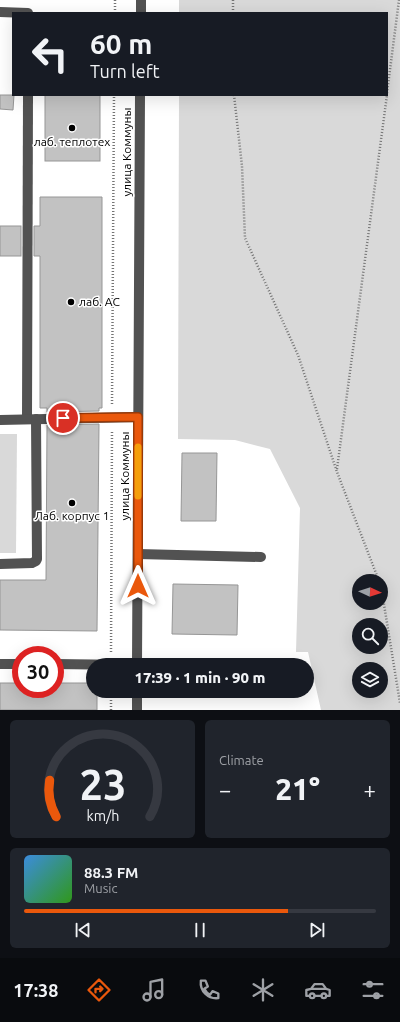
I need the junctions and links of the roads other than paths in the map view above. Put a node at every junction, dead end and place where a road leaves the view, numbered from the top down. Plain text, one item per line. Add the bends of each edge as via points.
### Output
1 (141, 0) edge
2 (0, 12) edge
3 (12, 12) edge
4 (141, 12) edge
5 (28, 96) edge
6 (140, 96) edge
7 (138, 417) junction
8 (31, 419) junction
9 (0, 420) edge
10 (138, 554) junction
11 (261, 557) dead end
12 (0, 564) edge
13 (137, 658) edge
14 (0, 664) edge
15 (12, 664) edge
16 (64, 664) edge
17 (86, 664) edge
18 (137, 698) edge
19 (137, 710) edge

1 - 4 street
2 - 3 street
5 - 8 street
6 - 7 street, улица Коммуны
7 - 8 street
7 - 10 street, улица Коммуны
8 - 9 street
8 - 12 street via 37,559 32,563
10 - 11 street
10 - 13 street, улица Коммуны
14 - 15 street
16 - 17 street
18 - 19 street

